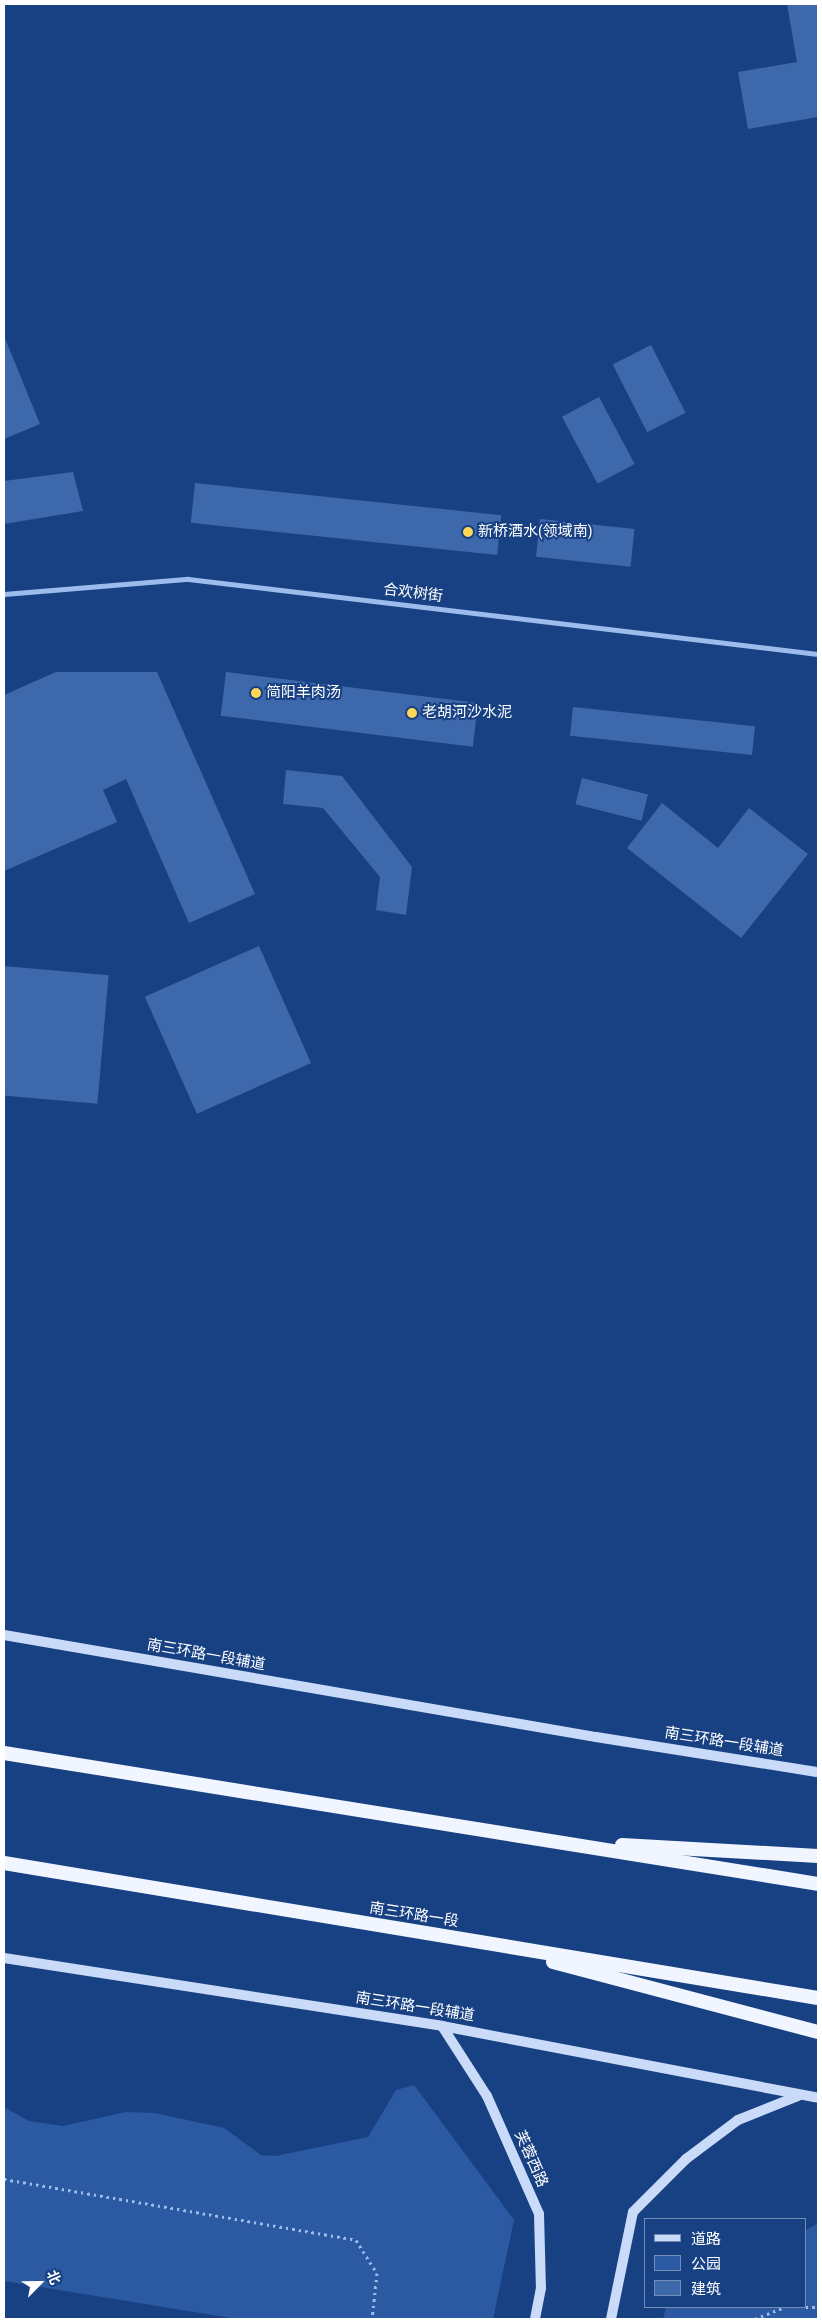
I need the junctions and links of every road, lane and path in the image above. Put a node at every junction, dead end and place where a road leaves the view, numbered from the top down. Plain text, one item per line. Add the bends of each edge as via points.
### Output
1 (4, 594) edge
2 (818, 654) edge
3 (4, 1635) edge
4 (4, 1753) edge
5 (818, 1772) edge
6 (546, 1840) junction
7 (818, 1848) edge
8 (765, 1853) junction
9 (818, 1856) edge
10 (4, 1863) edge
11 (818, 1884) edge
12 (470, 1940) junction
13 (4, 1958) edge
14 (818, 1998) edge
15 (442, 2026) junction
16 (818, 2032) edge
17 (799, 2095) junction
18 (818, 2098) edge
19 (4, 2179) edge
20 (782, 2308) edge
21 (372, 2319) edge
22 (535, 2319) edge
23 (611, 2319) edge
24 (754, 2319) edge

1 - 2 street, 合欢树街 via 188,579
3 - 5 main road, 南三环路一段辅道
4 - 6 highway
6 - 8 highway
6 - 11 highway
7 - 8 highway
8 - 9 highway
10 - 12 highway, 南三环路一段
12 - 14 highway, 南三环路一段
12 - 16 highway
13 - 15 main road, 南三环路一段辅道
15 - 17 main road, 南三环路一段辅道
15 - 22 main road, 芙蓉西路 via 487,2096 539,2214 541,2288
17 - 18 main road, 南三环路一段辅道
17 - 23 main road via 738,2120 686,2159 633,2212
19 - 21 path via 356,2240 377,2273
20 - 24 path

